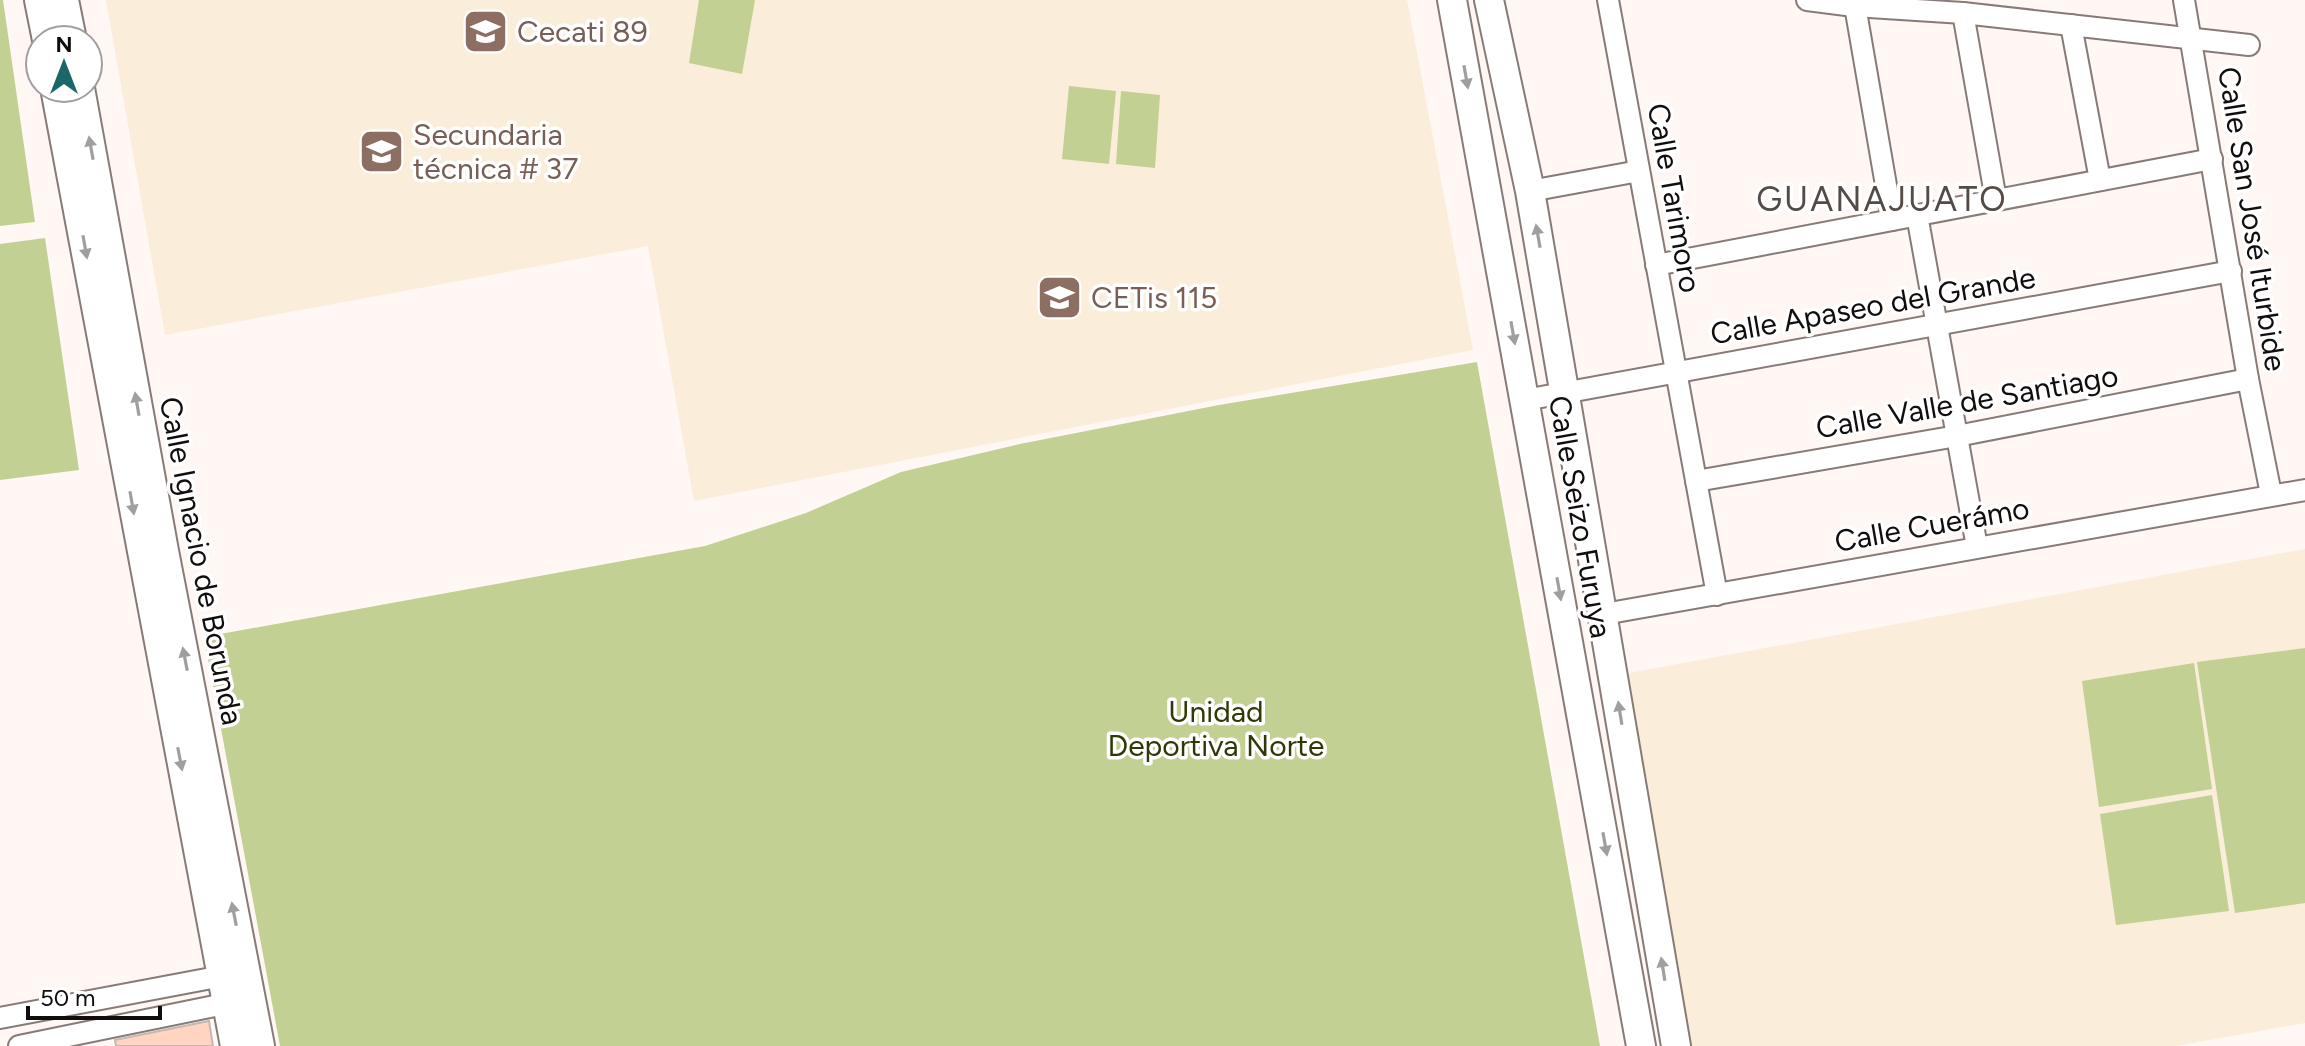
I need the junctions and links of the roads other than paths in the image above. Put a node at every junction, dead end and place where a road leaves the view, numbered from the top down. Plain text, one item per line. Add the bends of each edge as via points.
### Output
1 (39, 0) edge
2 (64, 0) edge
3 (1452, 0) edge
4 (1489, 0) edge
5 (1608, 0) edge
6 (1807, 0) edge
7 (2184, 0) edge
8 (1854, 3) edge
9 (1963, 13) junction
10 (44, 24) edge
11 (69, 24) edge
12 (2071, 25) junction
13 (2191, 39) junction
14 (2249, 45) dead end
15 (58, 104) edge
16 (83, 104) edge
17 (2212, 159) junction
18 (1639, 171) junction
19 (2100, 180) junction
20 (1530, 191) junction
21 (1996, 200) junction
22 (1917, 215) junction
23 (1892, 220) junction
24 (1656, 265) junction
25 (2231, 271) junction
26 (1936, 325) junction
27 (1675, 372) junction
28 (2248, 379) junction
29 (1564, 393) junction
30 (1525, 400) junction
31 (1957, 436) junction
32 (1696, 481) junction
33 (2305, 490) edge
34 (2271, 494) junction
35 (1977, 547) junction
36 (1717, 595) junction
37 (1604, 614) junction
38 (236, 987) junction
39 (0, 1018) edge
40 (19, 1046) edge
41 (235, 1046) edge
42 (260, 1046) edge
43 (1641, 1046) edge
44 (1676, 1046) edge

1 - 10 street
2 - 11 street
3 -> 30 street, Calle Seizo Furuya
4 - 20 street, Calle Seizo Furuya
5 - 18 street, Calle Tarimoro
6 - 8 street
7 - 13 street, Calle San José Iturbide
8 - 9 street
8 - 23 street
9 - 12 street
9 - 21 street
12 - 13 street
12 - 19 street
13 - 14 street
13 - 17 street, Calle San José Iturbide
15 -> 38 street, Calle Ignacio de Borunda
38 -> 16 street, Calle Ignacio de Borunda
17 - 19 street
17 - 25 street, Calle San José Iturbide
18 - 20 street
18 - 24 street, Calle Tarimoro
19 - 21 street
29 -> 20 street, Calle Seizo Furuya
21 - 22 street
22 - 23 street
22 - 26 street
23 - 24 street
24 - 27 street, Calle Tarimoro
25 - 26 street, Calle Apaseo del Grande
25 - 28 street, Calle San José Iturbide
26 - 27 street, Calle Apaseo del Grande
26 - 31 street
27 - 29 street, Calle Apaseo del Grande
27 - 32 street, Calle Tarimoro
28 - 31 street, Calle Valle de Santiago
28 - 34 street, Calle San José Iturbide
29 - 30 street, Calle Apaseo del Grande
29 - 37 street, Calle Seizo Furuya
30 -> 43 street, Calle Seizo Furuya
31 - 32 street, Calle Valle de Santiago
31 - 35 street
32 - 36 street, Calle Tarimoro
33 - 34 street, Calle Cuerámo
34 - 35 street, Calle Cuerámo
35 - 36 street, Calle Cuerámo
36 - 37 street, Calle Cuerámo
44 -> 37 street, Calle Seizo Furuya
38 - 39 street
38 - 40 street
38 - 41 street, Calle Ignacio de Borunda
38 - 42 street, Calle Ignacio de Borunda

